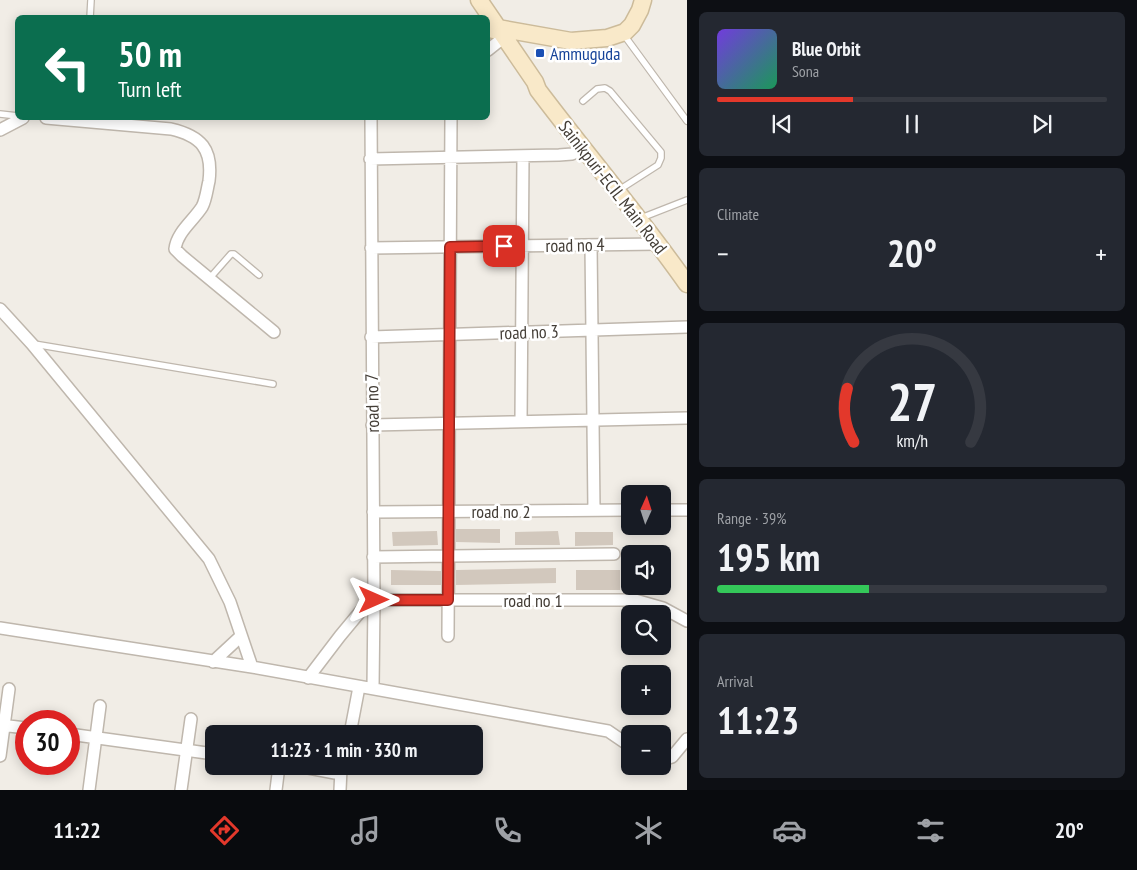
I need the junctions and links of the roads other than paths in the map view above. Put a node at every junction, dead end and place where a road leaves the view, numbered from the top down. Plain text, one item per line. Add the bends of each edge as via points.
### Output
1 (91, 0) edge
2 (469, 0) edge
3 (480, 0) edge
4 (643, 0) edge
5 (90, 15) edge
6 (480, 15) edge
7 (485, 15) edge
8 (490, 28) edge
9 (623, 33) junction
10 (583, 101) dead end
11 (0, 114) edge
12 (15, 116) edge
13 (19, 120) edge
14 (94, 120) edge
15 (371, 120) edge
16 (451, 120) edge
17 (687, 121) edge
18 (0, 130) edge
19 (583, 149) junction
20 (522, 156) junction
21 (451, 157) junction
22 (370, 159) junction
23 (617, 192) junction
24 (687, 200) edge
25 (639, 218) junction
26 (659, 244) junction
27 (591, 245) junction
28 (522, 246) junction
29 (450, 247) junction
30 (371, 248) junction
31 (260, 274) dead end
32 (209, 279) junction
33 (687, 284) edge
34 (0, 308) edge
35 (687, 327) edge
36 (592, 330) junction
37 (274, 332) dead end
38 (522, 332) junction
39 (450, 334) junction
40 (371, 337) junction
41 (32, 344) junction
42 (273, 384) dead end
43 (687, 418) edge
44 (593, 420) junction
45 (521, 421) junction
46 (449, 422) junction
47 (372, 425) junction
48 (594, 510) junction
49 (621, 510) edge
50 (671, 510) edge
51 (687, 510) edge
52 (448, 511) junction
53 (373, 512) junction
54 (614, 554) dead end
55 (373, 557) junction
56 (448, 557) junction
57 (374, 597) junction
58 (448, 600) junction
59 (687, 621) edge
60 (0, 628) edge
61 (241, 636) junction
62 (448, 636) dead end
63 (213, 662) junction
64 (252, 667) junction
65 (308, 678) junction
66 (359, 687) junction
67 (373, 688) junction
68 (9, 689) dead end
69 (100, 706) dead end
70 (191, 719) dead end
71 (2, 725) edge
72 (352, 725) edge
73 (15, 727) edge
74 (80, 736) edge
75 (96, 738) junction
76 (687, 739) edge
77 (621, 740) edge
78 (187, 750) junction
79 (205, 753) edge
80 (0, 756) edge
81 (671, 757) edge
82 (278, 775) edge
83 (341, 775) edge
84 (89, 790) edge
85 (181, 790) edge
86 (276, 790) edge
87 (340, 790) edge

1 - 5 lane
2 - 6 main road, Sainikpuri-ECIL Main Road
3 - 7 main road, Sainikpuri-ECIL Main Road
4 - 9 main road via 632,25
8 - 9 main road via 571,33 588,39
8 - 19 main road, Sainikpuri-ECIL Main Road via 535,82
9 - 17 lane
10 - 23 lane via 597,89 610,90 661,152 658,165
11 - 12 lane
13 - 18 street
14 - 32 street via 171,129 187,133 201,142 208,154 208,187 203,205 180,234 175,249
15 - 22 street, road no 7
16 - 21 street
19 - 20 street via 572,154
19 - 23 main road, Sainikpuri-ECIL Main Road
20 - 21 street
20 - 28 street
21 - 22 street
21 - 29 street
22 - 30 street, road no 7
23 - 25 main road, Sainikpuri-ECIL Main Road
24 - 25 lane
25 - 26 main road, Sainikpuri-ECIL Main Road
26 - 27 street, road no 4
26 - 33 main road, Sainikpuri-ECIL Main Road
27 - 28 street, road no 4
27 - 36 street
28 - 29 street, road no 4
28 - 38 street
29 - 30 street, road no 4
29 - 39 street
30 - 40 street, road no 7
31 - 32 lane via 231,254
32 - 37 street
34 - 41 street
35 - 36 street, road no 3
36 - 38 street, road no 3
36 - 44 street
38 - 39 street, road no 3
38 - 45 street
39 - 40 street, road no 3
39 - 46 street
40 - 47 street, road no 7
41 - 42 lane
41 - 61 street via 209,559 223,586
43 - 44 street
44 - 45 street
44 - 48 street
45 - 46 street
46 - 47 street
46 - 52 street
47 - 53 street, road no 7
48 - 49 street, road no 2
48 - 52 street, road no 2
50 - 51 street
52 - 53 street, road no 2
52 - 56 street
53 - 55 street, road no 7
54 - 56 street
55 - 56 street
55 - 57 street, road no 7
56 - 58 street
57 - 58 street, road no 1
57 - 65 street
57 - 67 street, road no 7
58 - 59 street, road no 1 via 635,600 663,608
58 - 62 street
60 - 63 street
61 - 63 street
61 - 64 street
63 - 64 street
64 - 65 street
65 - 66 street
66 - 67 street
66 - 72 street
67 - 77 street via 608,731
68 - 71 street
69 - 75 street
70 - 78 street
71 - 73 street
71 - 80 street
74 - 75 street
75 - 78 street
75 - 84 street
76 - 81 street
78 - 79 street
78 - 85 street
82 - 86 street
83 - 87 street

